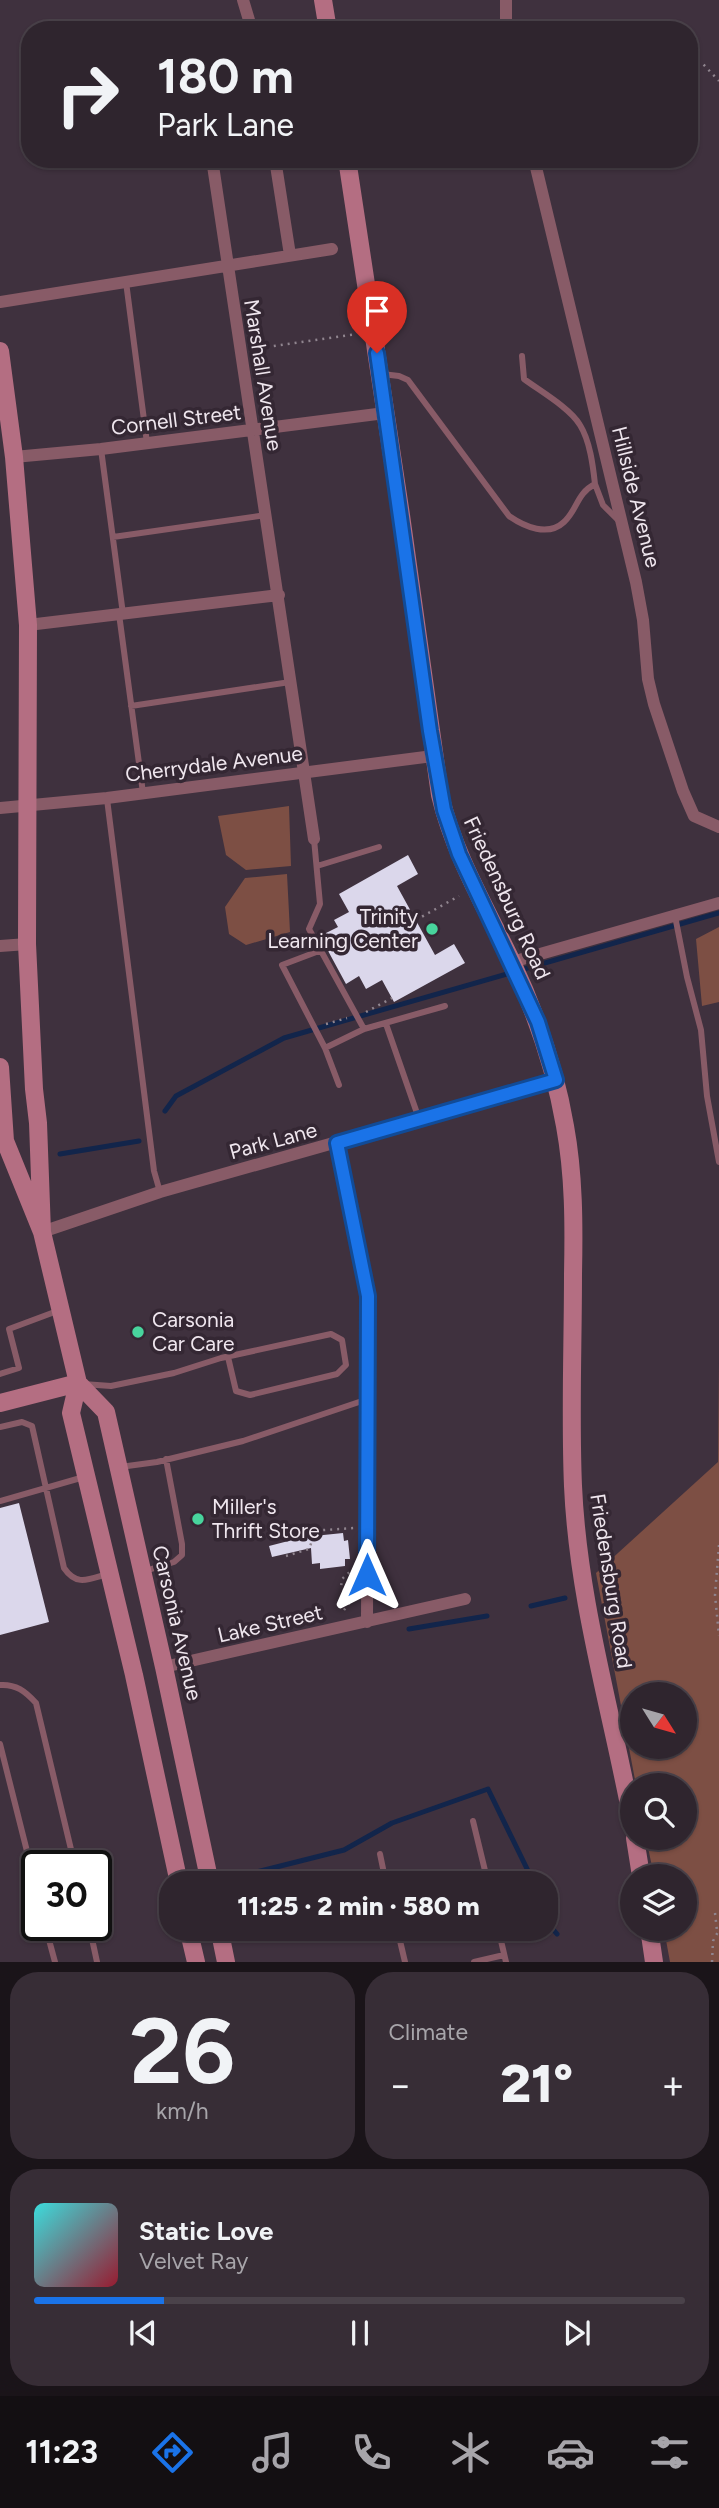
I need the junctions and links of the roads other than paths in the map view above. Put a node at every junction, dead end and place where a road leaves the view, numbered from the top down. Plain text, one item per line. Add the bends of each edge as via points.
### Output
1 (243, 0) edge
2 (323, 0) edge
3 (506, 0) edge
4 (249, 21) edge
5 (326, 21) edge
6 (506, 21) edge
7 (213, 168) edge
8 (276, 168) edge
9 (348, 168) edge
10 (536, 168) edge
11 (332, 249) dead end
12 (290, 255) junction
13 (227, 265) junction
14 (126, 280) junction
15 (0, 302) edge
16 (0, 351) edge
17 (522, 356) dead end
18 (380, 374) junction
19 (385, 413) junction
20 (251, 430) junction
21 (147, 443) junction
22 (101, 449) junction
23 (14, 457) junction
24 (595, 484) junction
25 (266, 515) junction
26 (620, 523) junction
27 (113, 537) junction
28 (279, 595) junction
29 (121, 614) junction
30 (28, 625) junction
31 (290, 682) junction
32 (131, 706) junction
33 (433, 757) junction
34 (306, 772) junction
35 (143, 793) junction
36 (107, 798) junction
37 (27, 805) junction
38 (0, 807) edge
39 (719, 827) edge
40 (314, 839) joint
41 (379, 847) dead end
42 (317, 866) junction
43 (719, 903) edge
44 (675, 915) junction
45 (27, 944) junction
46 (0, 946) edge
47 (319, 951) junction
48 (512, 962) junction
49 (445, 1006) dead end
50 (386, 1024) junction
51 (364, 1030) junction
52 (325, 1048) junction
53 (0, 1067) edge
54 (556, 1080) junction
55 (339, 1084) dead end
56 (419, 1119) junction
57 (337, 1143) junction
58 (5, 1154) edge
59 (719, 1162) edge
60 (160, 1192) junction
61 (42, 1232) junction
62 (60, 1309) junction
63 (228, 1357) junction
64 (0, 1374) edge
65 (78, 1384) junction
66 (368, 1399) junction
67 (0, 1403) edge
68 (0, 1427) edge
69 (166, 1459) junction
70 (119, 1467) junction
71 (86, 1476) junction
72 (45, 1489) junction
73 (0, 1501) edge
74 (143, 1572) junction
75 (109, 1573) junction
76 (465, 1599) dead end
77 (367, 1622) junction
78 (164, 1667) junction
79 (0, 1685) edge
80 (0, 1744) edge
81 (622, 1773) edge
82 (473, 1821) dead end
83 (27, 1850) edge
84 (71, 1850) edge
85 (380, 1854) dead end
86 (176, 1871) edge
87 (206, 1871) edge
88 (384, 1871) edge
89 (485, 1871) edge
90 (49, 1941) edge
91 (92, 1941) edge
92 (191, 1941) edge
93 (222, 1941) edge
94 (400, 1941) edge
95 (651, 1941) edge
96 (505, 1958) edge
97 (55, 1962) edge
98 (97, 1962) edge
99 (196, 1962) edge
100 (226, 1962) edge
101 (405, 1962) edge
102 (474, 1962) edge
103 (654, 1962) edge

1 - 4 street
2 - 5 street
3 - 6 street
7 - 13 street, Marshall Avenue
8 - 12 street
9 - 18 street, Friedensburg Road
10 - 26 street, Hillside Avenue
11 - 12 street
12 - 13 street
13 - 14 street
13 - 20 street, Marshall Avenue
14 - 15 street
14 - 21 lane
16 - 23 street
17 - 24 lane via 524,379 581,426
18 - 19 street, Friedensburg Road
18 - 24 lane via 408,380 509,516 520,523 552,529 565,521 584,489
19 - 20 street, Cornell Street
19 - 33 street, Friedensburg Road
20 - 21 street, Cornell Street
20 - 25 street, Marshall Avenue
21 - 22 street, Cornell Street
22 - 23 street, Cornell Street
22 - 27 lane
23 - 30 street
24 - 26 lane via 603,505
25 - 27 lane
25 - 28 street, Marshall Avenue
26 - 39 street, Hillside Avenue via 643,620 653,704 694,816
27 - 29 lane
28 - 29 street
28 - 31 street, Marshall Avenue
29 - 30 street
29 - 32 lane
30 - 37 street
31 - 32 lane
31 - 34 street, Marshall Avenue
32 - 35 lane
33 - 34 street, Cherrydale Avenue
33 - 48 street, Friedensburg Road via 447,825
34 - 35 street, Cherrydale Avenue
34 - 40 street, Marshall Avenue
35 - 36 street, Cherrydale Avenue
36 - 37 street, Cherrydale Avenue
36 - 60 lane
37 - 38 street, Cherrydale Avenue
37 - 45 street
40 - 42 lane
41 - 42 lane
42 - 47 lane via 320,904 309,929
43 - 44 street
44 - 48 street
44 - 59 lane via 701,1030
45 - 46 street
45 - 61 street
47 - 51 lane
47 - 52 lane via 282,965
48 - 54 street, Friedensburg Road
49 - 50 lane
50 - 51 lane
50 - 56 lane
51 - 52 lane
52 - 55 lane
53 - 58 street
54 - 56 street, Park Lane
54 - 81 street, Friedensburg Road via 566,1127 574,1231 573,1487 580,1562
56 - 57 street, Park Lane
57 - 60 street, Park Lane
57 - 66 street via 368,1296
58 - 61 street
60 - 61 street, Park Lane
61 - 62 street
62 - 64 lane via 9,1329 19,1368
62 - 65 street
63 - 63 lane via 331,1334 342,1340 346,1365 337,1374 250,1395 236,1391
63 - 65 lane via 111,1386
65 - 67 street
65 - 70 street, Carsonia Avenue via 106,1412
65 - 71 street via 71,1413
66 - 69 lane via 243,1441
66 - 77 street
68 - 72 lane via 22,1422 32,1426
69 - 70 lane
69 - 74 lane via 182,1555
70 - 74 street, Carsonia Avenue
71 - 72 lane
71 - 75 street
72 - 73 lane
72 - 75 lane via 64,1568 71,1578 79,1581
74 - 78 street, Carsonia Avenue
75 - 86 street
76 - 77 street, Lake Street
77 - 78 street, Lake Street
78 - 87 street, Carsonia Avenue
79 - 84 lane via 11,1684 36,1703
80 - 83 lane
82 - 89 lane
85 - 88 lane
90 - 97 lane
91 - 98 lane
92 - 99 street
93 - 100 street
94 - 101 lane
95 - 103 street
96 - 102 lane

